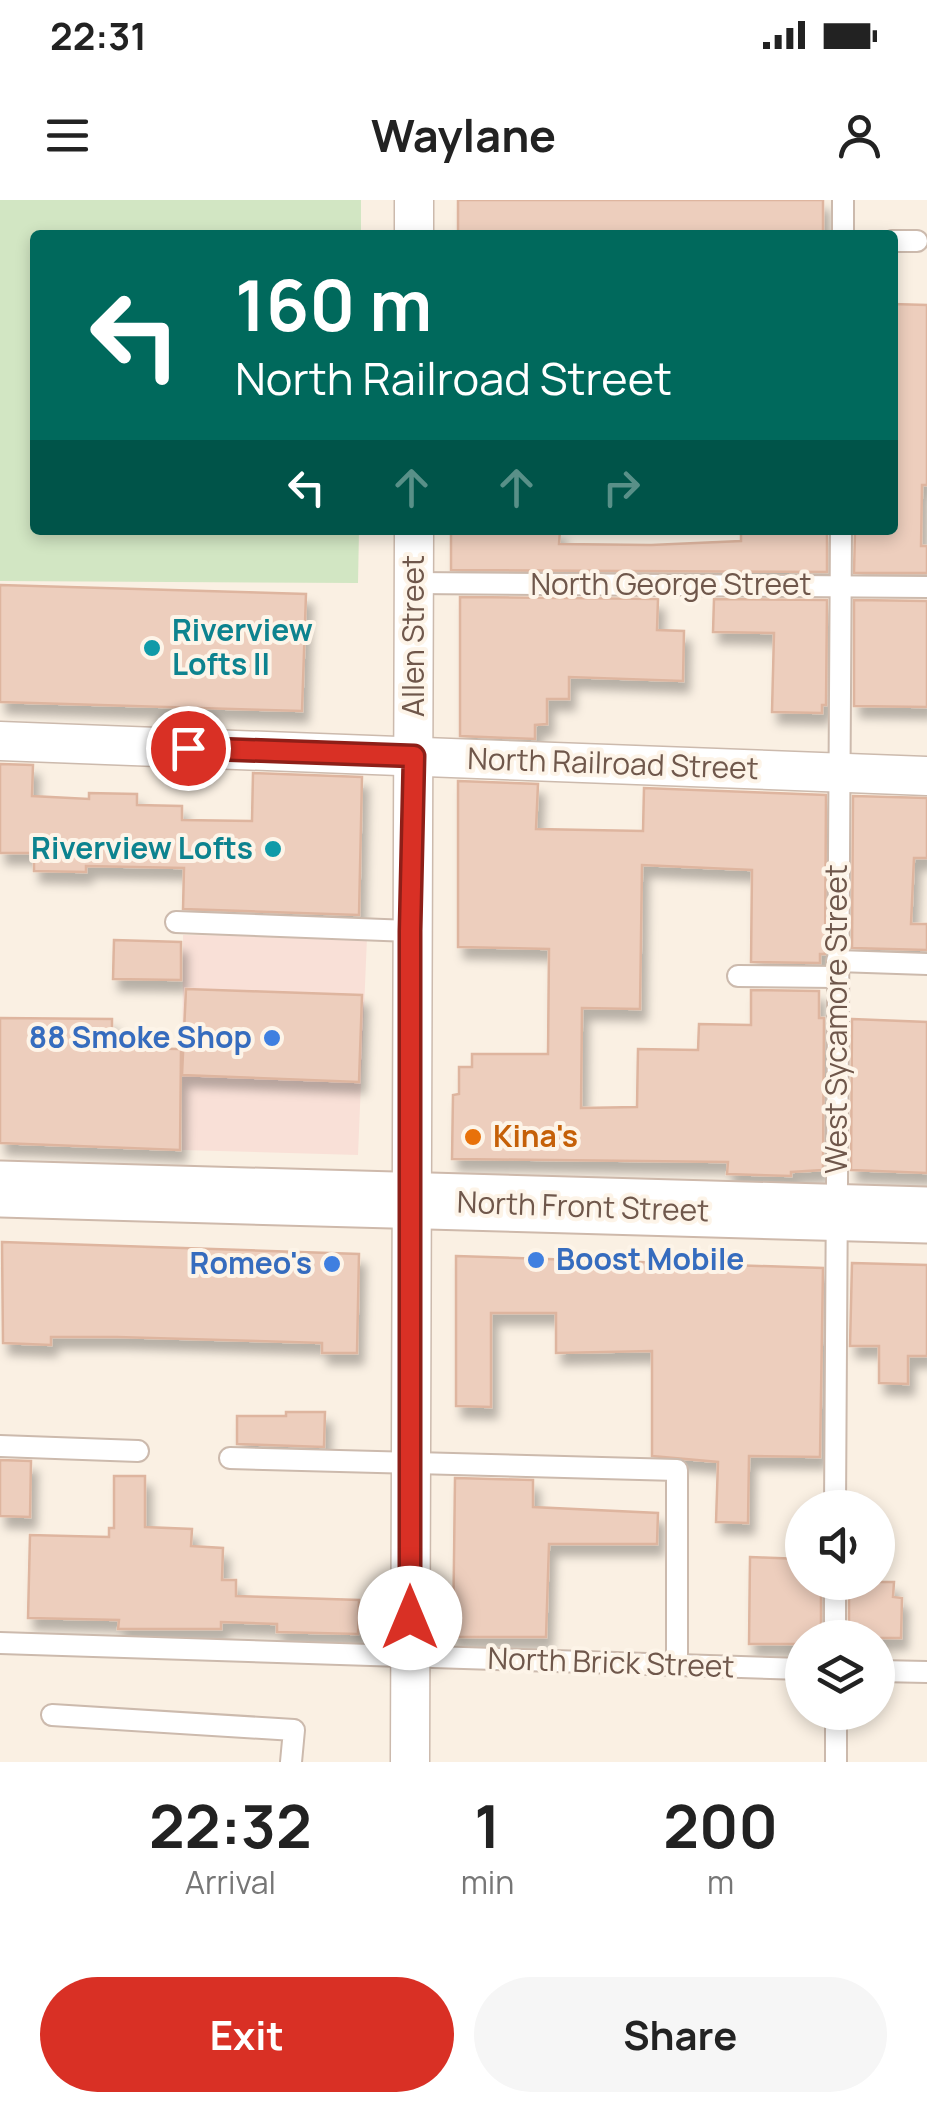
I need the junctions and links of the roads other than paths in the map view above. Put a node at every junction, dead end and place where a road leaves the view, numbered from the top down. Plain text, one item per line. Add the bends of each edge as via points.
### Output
1 (414, 200) edge
2 (844, 200) edge
3 (414, 230) edge
4 (843, 230) edge
5 (898, 241) edge
6 (917, 241) dead end
7 (414, 535) edge
8 (841, 535) edge
9 (414, 583) junction
10 (841, 587) junction
11 (927, 587) edge
12 (0, 741) edge
13 (414, 756) junction
14 (839, 773) junction
15 (927, 776) edge
16 (176, 922) dead end
17 (410, 931) junction
18 (927, 964) edge
19 (837, 969) junction
20 (738, 976) dead end
21 (0, 1189) edge
22 (410, 1202) junction
23 (835, 1214) junction
24 (927, 1215) edge
25 (0, 1446) edge
26 (138, 1450) dead end
27 (230, 1458) dead end
28 (410, 1463) junction
29 (835, 1490) edge
30 (0, 1642) edge
31 (410, 1656) junction
32 (677, 1666) junction
33 (785, 1669) edge
34 (895, 1671) edge
35 (927, 1672) edge
36 (52, 1715) dead end
37 (836, 1730) edge
38 (291, 1762) edge
39 (410, 1762) edge
40 (836, 1762) edge

1 - 3 street
2 - 4 lane
5 - 6 lane
7 - 9 street, Allen Street
8 - 10 lane, West Sycamore Street
9 - 10 lane, North George Street
9 - 13 street, Allen Street
10 - 11 lane, North George Street
10 - 14 lane, West Sycamore Street
12 - 13 street, North Railroad Street
13 - 14 street, North Railroad Street
13 - 17 street, Allen Street
14 - 15 street, North Railroad Street
14 - 19 lane, West Sycamore Street
16 - 17 lane
17 - 22 street, Allen Street
18 - 19 lane
19 - 20 lane
19 - 23 lane, West Sycamore Street
21 - 22 street, North Front Street
22 - 23 street, North Front Street
22 - 28 street, Allen Street
23 - 24 street, North Front Street
23 - 29 lane, West Sycamore Street
25 - 26 lane
27 - 28 lane
28 - 31 street, Allen Street
28 - 32 lane via 677,1470
30 - 31 lane, North Brick Street
31 - 32 lane, North Brick Street
31 - 39 street, Allen Street
32 - 33 lane, North Brick Street
34 - 35 lane
36 - 38 lane via 294,1730
37 - 40 lane

